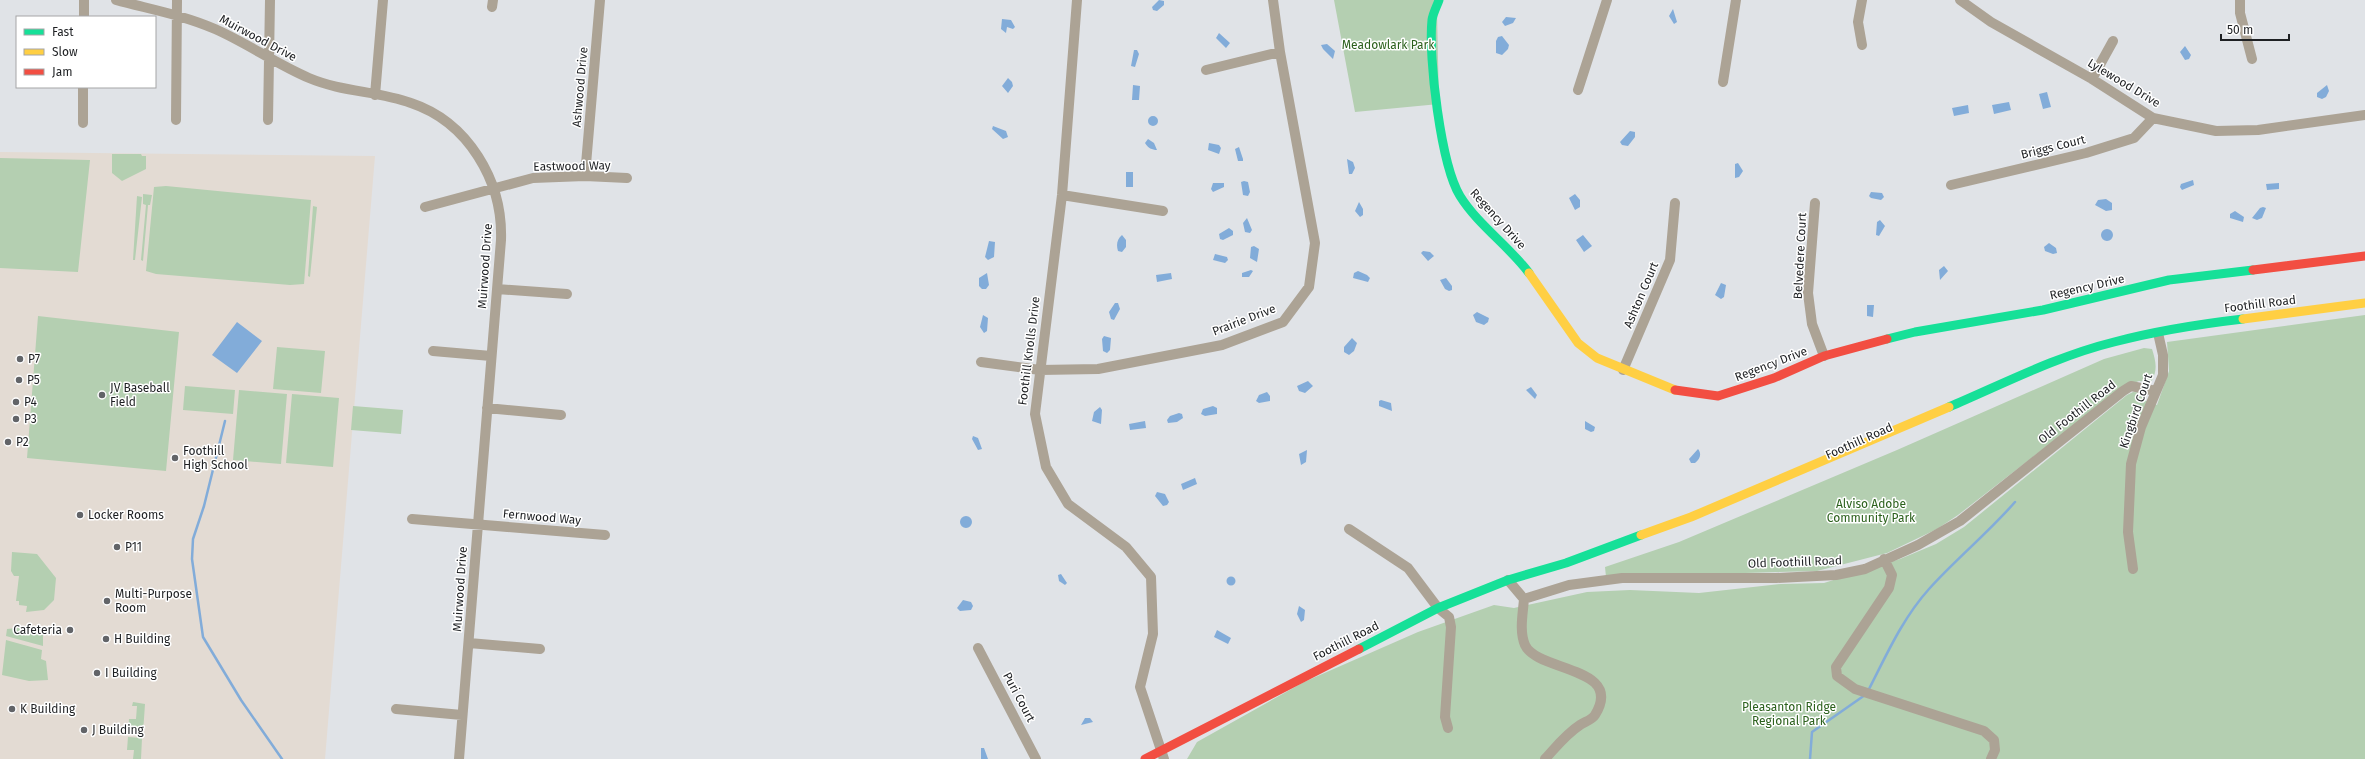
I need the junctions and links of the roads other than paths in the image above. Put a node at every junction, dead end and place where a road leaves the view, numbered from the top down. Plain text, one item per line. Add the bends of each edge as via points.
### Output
1 (84, 0) edge
2 (116, 0) edge
3 (177, 0) edge
4 (270, 0) edge
5 (383, 0) edge
6 (600, 0) edge
7 (1077, 0) edge
8 (1273, 0) edge
9 (1439, 0) edge
10 (1606, 0) edge
11 (1736, 0) edge
12 (1862, 0) edge
13 (1960, 0) edge
14 (2240, 0) edge
15 (84, 16) edge
16 (177, 16) junction
17 (2114, 41) dead end
18 (1862, 45) dead end
19 (1280, 52) junction
20 (269, 57) junction
21 (2252, 59) dead end
22 (1206, 70) dead end
23 (2092, 79) junction
24 (1723, 82) dead end
25 (83, 88) edge
26 (1578, 90) dead end
27 (375, 95) junction
28 (2365, 115) edge
29 (2153, 118) junction
30 (176, 120) dead end
31 (268, 120) dead end
32 (83, 123) dead end
33 (585, 176) junction
34 (627, 178) dead end
35 (1951, 185) dead end
36 (494, 189) junction
37 (1062, 196) junction
38 (1675, 203) dead end
39 (1815, 203) dead end
40 (425, 207) dead end
41 (1163, 211) dead end
42 (2365, 256) edge
43 (497, 289) junction
44 (567, 294) dead end
45 (2365, 303) edge
46 (2158, 332) junction
47 (433, 351) dead end
48 (491, 356) junction
49 (1824, 356) junction
50 (981, 362) dead end
51 (1040, 370) junction
52 (1623, 370) junction
53 (2156, 391) junction
54 (487, 408) junction
55 (560, 415) dead end
56 (412, 519) dead end
57 (478, 524) junction
58 (1349, 529) dead end
59 (605, 535) dead end
60 (1884, 559) junction
61 (2133, 569) dead end
62 (1508, 580) junction
63 (1524, 599) junction
64 (1438, 608) junction
65 (469, 643) junction
66 (978, 648) dead end
67 (540, 649) dead end
68 (396, 710) dead end
69 (462, 715) junction
70 (1448, 728) dead end
71 (1162, 755) edge
72 (459, 759) edge
73 (1036, 759) edge
74 (1145, 759) edge
75 (1545, 759) edge
76 (1991, 759) edge

1 - 15 street
2 - 16 street, Muirwood Drive
3 - 16 street
4 - 20 street
5 - 27 street
6 - 33 street, Ashwood Drive
7 - 37 street, Foothill Knolls Drive
8 - 19 street, Prairie Drive
9 - 52 main road, Regency Drive via 1432,18 1431,45 1441,131 1448,165 1460,196 1518,258 1578,343 1598,358
10 - 26 street
11 - 24 street
12 - 18 street via 1858,22
13 - 23 street, Lylewood Drive via 1991,22
14 - 21 street via 2240,13
16 - 20 street, Muirwood Drive via 214,29
16 - 30 street
17 - 23 street
19 - 22 street
19 - 51 street, Prairie Drive via 1315,243 1309,287 1282,322 1222,345 1098,369
20 - 27 street, Muirwood Drive via 295,72 327,85
20 - 31 street
23 - 29 street, Lylewood Drive
25 - 32 street
27 - 36 street, Muirwood Drive via 411,103 449,123 482,161
28 - 29 street, Lylewood Drive via 2258,130 2216,131
29 - 35 street, Briggs Court via 2134,138 2086,153
33 - 34 street, Eastwood Way
33 - 36 street, Eastwood Way via 533,178
36 - 40 street, Eastwood Way
36 - 43 street, Muirwood Drive via 502,224
37 - 41 street
37 - 51 street, Foothill Knolls Drive
38 - 52 street, Ashton Court via 1670,260
39 - 49 street, Belvedere Court via 1808,293 1812,324
42 - 49 main road, Regency Drive via 2169,280 2043,310 1915,332
43 - 44 street
43 - 48 street, Muirwood Drive
45 - 46 main road, Foothill Road
46 - 53 street, Kingbird Court via 2164,363 2163,375
46 - 62 main road, Foothill Road via 2062,367 1688,527 1609,555 1566,563
47 - 48 street
48 - 54 street, Muirwood Drive
49 - 52 main road, Regency Drive via 1774,378 1718,396 1673,390
50 - 51 street, Prairie Drive
51 - 71 street, Foothill Knolls Drive via 1035,414 1046,467 1068,504 1126,547 1151,577 1153,634 1140,687
53 - 60 street, Old Foothill Road via 2131,386 1960,521 1918,545
53 - 61 street, Kingbird Court via 2141,427 2131,464 2128,532
54 - 55 street
54 - 57 street, Muirwood Drive
56 - 57 street, Fernwood Way
57 - 59 street, Fernwood Way
57 - 65 street, Muirwood Drive
58 - 64 street via 1408,568
60 - 63 street, Old Foothill Road via 1864,569 1836,575 1776,578 1622,578 1569,585
60 - 76 street via 1892,575 1889,588 1836,667 1837,676 1855,689 1984,731 1994,740 1995,750
62 - 63 street
62 - 64 main road, Foothill Road
63 - 75 street via 1522,626 1525,645 1535,656 1582,674 1596,684 1601,694 1600,706 1594,718 1580,725 1562,740
64 - 70 street via 1449,617 1451,627 1446,717
64 - 71 main road, Foothill Road
65 - 67 street
65 - 69 street, Muirwood Drive
66 - 73 street, Puri Court
68 - 69 street
69 - 72 street, Muirwood Drive
71 - 74 main road, Foothill Road

